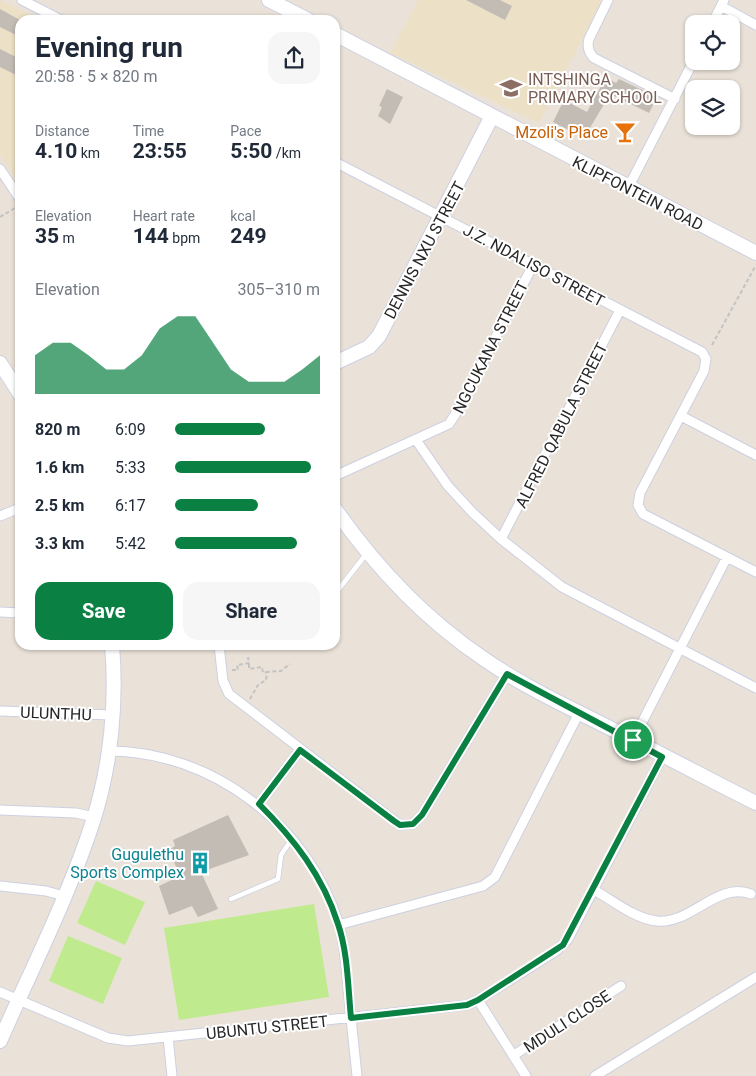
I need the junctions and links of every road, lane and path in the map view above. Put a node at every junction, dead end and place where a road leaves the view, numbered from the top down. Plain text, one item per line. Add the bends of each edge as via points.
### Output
1 (22, 0) edge
2 (269, 0) edge
3 (608, 0) edge
4 (722, 3) edge
5 (51, 15) edge
6 (298, 15) edge
7 (716, 15) edge
8 (756, 25) edge
9 (340, 37) edge
10 (689, 70) edge
11 (674, 99) junction
12 (492, 116) junction
13 (340, 165) edge
14 (0, 168) edge
15 (628, 188) junction
16 (15, 197) edge
17 (15, 205) edge
18 (0, 217) edge
19 (442, 217) junction
20 (756, 253) edge
21 (756, 264) edge
22 (533, 265) junction
23 (620, 310) junction
24 (712, 345) dead end
25 (340, 360) edge
26 (0, 363) edge
27 (15, 386) edge
28 (680, 416) junction
29 (416, 440) junction
30 (756, 455) edge
31 (340, 474) edge
32 (15, 510) edge
33 (0, 516) edge
34 (340, 524) edge
35 (501, 539) junction
36 (368, 552) junction
37 (727, 557) junction
38 (756, 572) edge
39 (340, 588) edge
40 (0, 612) edge
41 (15, 612) edge
42 (679, 648) junction
43 (112, 650) edge
44 (220, 650) edge
45 (248, 656) dead end
46 (249, 663) junction
47 (290, 664) dead end
48 (222, 670) junction
49 (267, 672) junction
50 (507, 674) junction
51 (756, 688) edge
52 (245, 707) junction
53 (0, 711) edge
54 (579, 713) junction
55 (112, 715) junction
56 (633, 740) junction
57 (300, 750) junction
58 (108, 751) junction
59 (662, 757) junction
60 (756, 803) edge
61 (259, 804) junction
62 (0, 810) edge
63 (94, 817) junction
64 (292, 839) junction
65 (0, 886) edge
66 (594, 890) junction
67 (751, 894) dead end
68 (64, 896) junction
69 (231, 900) dead end
70 (338, 924) junction
71 (756, 977) edge
72 (620, 986) dead end
73 (0, 992) edge
74 (18, 1000) junction
75 (478, 1000) junction
76 (351, 1018) junction
77 (168, 1037) junction
78 (0, 1041) edge
79 (514, 1055) junction
80 (609, 1072) edge
81 (172, 1076) edge
82 (358, 1076) edge
83 (526, 1076) edge
84 (596, 1076) edge

1 - 5 street
2 - 6 main road
3 - 11 street via 590,36 589,51 594,58
4 - 7 street
4 - 8 street
9 - 12 main road, KLIPFONTEIN ROAD
10 - 11 street
11 - 15 street
12 - 15 main road, KLIPFONTEIN ROAD
12 - 19 main road, DENNIS NXU STREET
13 - 19 street, J.Z. NDALISO STREET
14 - 16 street
15 - 20 main road, KLIPFONTEIN ROAD
17 - 18 path
19 - 22 street, J.Z. NDALISO STREET
19 - 25 main road, DENNIS NXU STREET via 375,342
21 - 24 path
22 - 23 street, J.Z. NDALISO STREET
22 - 29 street, NGCUKANA STREET via 452,421 446,427
23 - 28 street, J.Z. NDALISO STREET via 706,356 704,371
23 - 35 street, ALFRED QABULA STREET
26 - 27 main road
28 - 30 street
28 - 37 street via 640,493 639,509
29 - 31 street, NGCUKANA STREET
29 - 35 street via 448,486
32 - 33 street
34 - 36 main road
35 - 42 street via 562,587
36 - 39 lane
36 - 50 main road via 443,627
37 - 38 street
37 - 42 street
40 - 41 street
42 - 51 street
42 - 56 street
43 - 55 main road
44 - 48 street
45 - 46 path
46 - 48 path via 238,665 238,670
46 - 49 path via 249,669 262,667 263,673
47 - 49 path via 285,669
48 - 52 street via 224,688
49 - 52 path via 266,680 258,685
50 - 54 main road
50 - 57 street via 422,815 413,824 400,825
52 - 57 street
53 - 55 street, ULUNTHU
54 - 56 main road
54 - 70 street via 490,883
55 - 58 main road
56 - 59 main road
57 - 61 street
58 - 61 street via 132,752 199,770
58 - 63 main road
59 - 60 main road
59 - 66 street, UBUNTU STREET
61 - 64 street
62 - 63 street via 69,812
63 - 68 main road
64 - 69 lane via 281,855 278,879
64 - 70 street via 320,881
65 - 68 street
66 - 67 street via 640,916 658,922 678,918 736,891
66 - 75 street, UBUNTU STREET via 563,945
68 - 74 main road
70 - 76 street
71 - 80 street
72 - 79 street, MDULI CLOSE
73 - 74 street, UBUNTU STREET
74 - 77 street, UBUNTU STREET via 115,1041
74 - 78 main road
75 - 76 street, UBUNTU STREET via 451,1008
75 - 79 street
76 - 77 street, UBUNTU STREET
76 - 82 street
77 - 81 street
79 - 83 street
80 - 84 street

